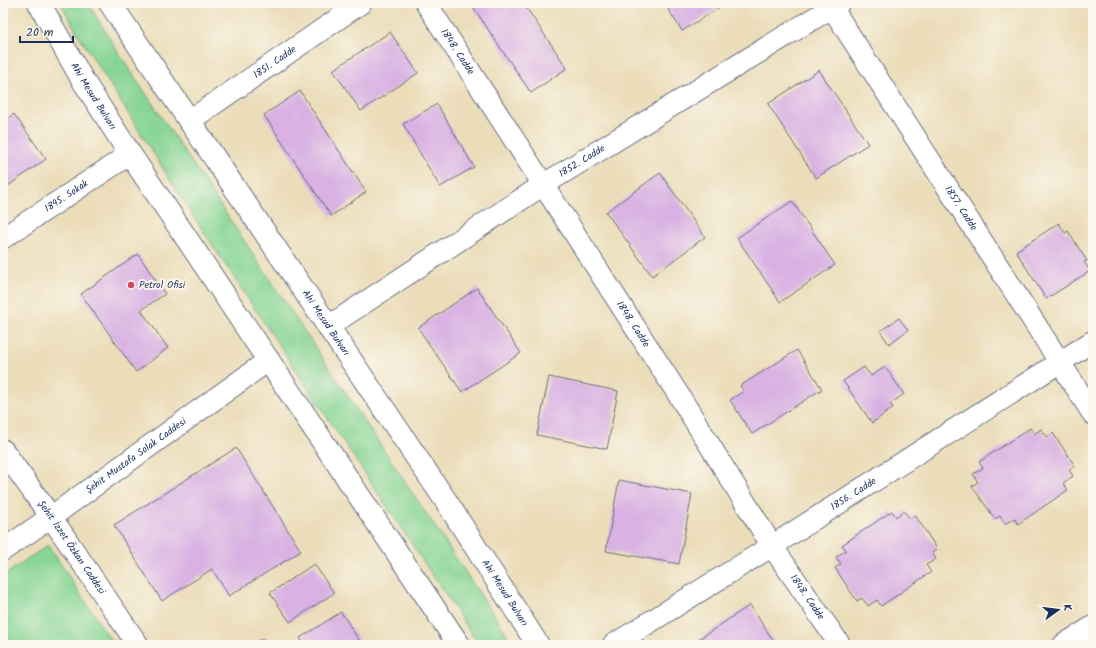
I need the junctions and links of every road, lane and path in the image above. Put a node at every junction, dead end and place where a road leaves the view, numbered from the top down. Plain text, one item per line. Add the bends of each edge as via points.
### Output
1 (39, 3) edge
2 (110, 3) edge
3 (361, 3) edge
4 (426, 3) edge
5 (833, 4) edge
6 (189, 121) junction
7 (130, 154) junction
8 (543, 185) junction
9 (3, 238) edge
10 (329, 326) junction
11 (1093, 341) edge
12 (268, 360) junction
13 (1059, 363) junction
14 (1093, 414) edge
15 (3, 450) edge
16 (51, 517) junction
17 (772, 546) junction
18 (3, 550) edge
19 (1093, 627) edge
20 (138, 645) edge
21 (459, 645) edge
22 (538, 645) edge
23 (613, 645) edge
24 (840, 645) edge
25 (1064, 645) edge

1 - 7 main road, Ahi Mesud Bulvarı
2 - 6 main road, Ahi Mesud Bulvarı
3 - 6 street, 1851. Cadde
4 - 8 street, 1848. Cadde
5 - 8 street, 1852. Cadde
5 - 13 street, 1857. Cadde
6 - 10 main road, Ahi Mesud Bulvarı
7 - 9 street, 1895. Sokak
7 - 12 main road, Ahi Mesud Bulvarı
8 - 10 street, 1852. Cadde
8 - 17 street, 1848. Cadde via 680,397
10 - 22 main road, Ahi Mesud Bulvarı
11 - 13 street, 1856. Cadde
12 - 16 street, Şehit Mustafa Solak Caddesi
12 - 21 main road, Ahi Mesud Bulvarı
13 - 14 street, 1857. Cadde
13 - 17 street, 1856. Cadde
15 - 16 street, Şehit İzzet Özkan Caddesi
16 - 18 street, Şehit Mustafa Solak Caddesi
16 - 20 street, Şehit İzzet Özkan Caddesi
17 - 23 street, 1856. Cadde
17 - 24 street, 1848. Cadde
19 - 25 main road

